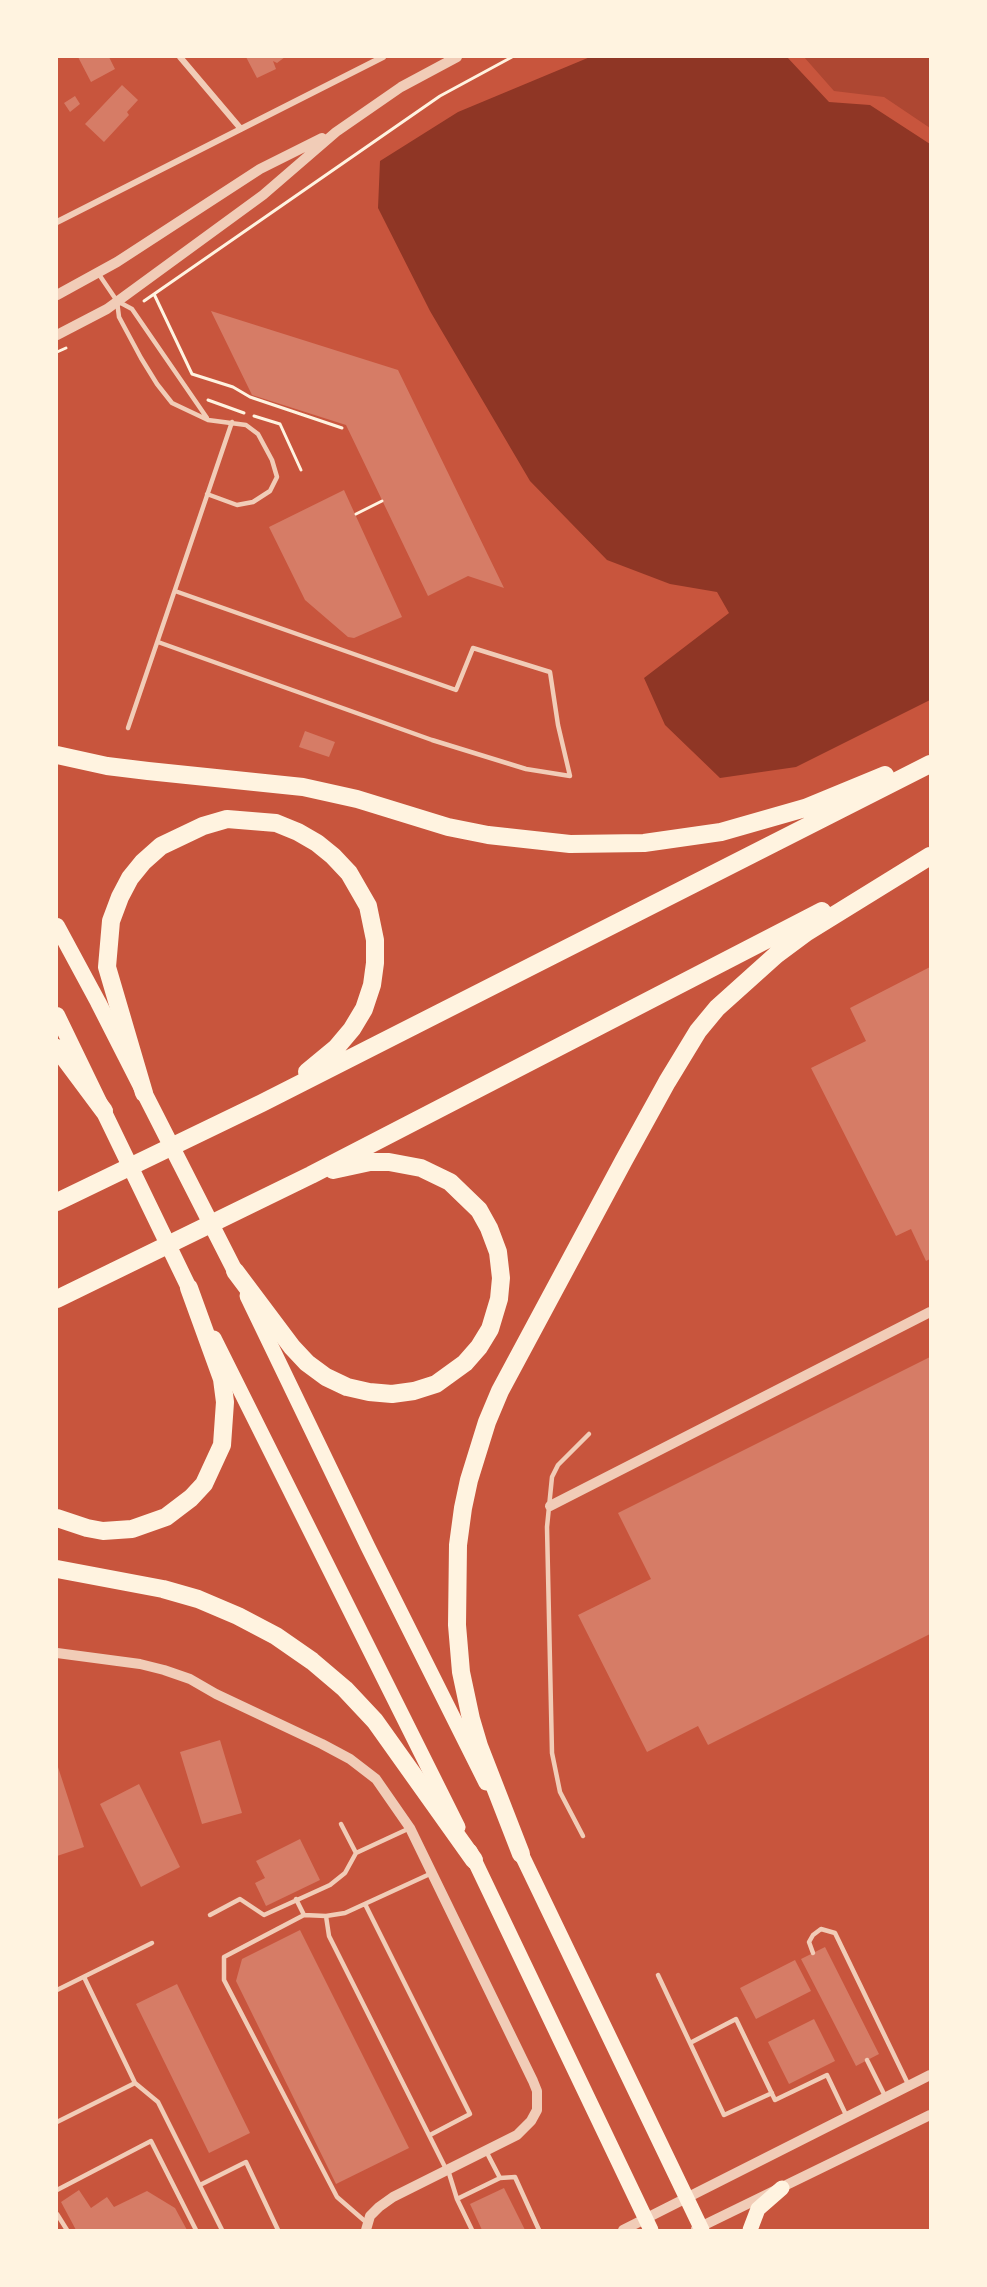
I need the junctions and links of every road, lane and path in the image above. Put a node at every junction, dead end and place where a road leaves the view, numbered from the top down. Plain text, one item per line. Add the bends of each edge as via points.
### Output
1 (180, 57) edge
2 (383, 57) edge
3 (457, 57) edge
4 (512, 57) edge
5 (241, 129) junction
6 (336, 132) junction
7 (57, 222) edge
8 (98, 273) junction
9 (154, 294) junction
10 (57, 296) edge
11 (117, 301) junction
12 (132, 309) junction
13 (57, 335) edge
14 (73, 344) dead end
15 (57, 352) edge
16 (208, 420) junction
17 (232, 422) junction
18 (342, 428) dead end
19 (207, 494) junction
20 (382, 501) dead end
21 (356, 514) dead end
22 (175, 591) junction
23 (158, 642) junction
24 (128, 728) dead end
25 (57, 754) edge
26 (930, 755) edge
27 (930, 764) edge
28 (930, 855) edge
29 (57, 926) edge
30 (57, 1015) edge
31 (57, 1048) edge
32 (144, 1093) junction
33 (262, 1103) junction
34 (104, 1111) junction
35 (311, 1175) junction
36 (57, 1202) edge
37 (125, 1266) junction
38 (235, 1271) junction
39 (189, 1288) junction
40 (57, 1299) edge
41 (930, 1312) edge
42 (57, 1314) edge
43 (589, 1434) dead end
44 (550, 1506) junction
45 (57, 1518) edge
46 (57, 1569) edge
47 (57, 1653) edge
48 (341, 1824) dead end
49 (410, 1828) junction
50 (583, 1836) dead end
51 (356, 1853) junction
52 (521, 1854) junction
53 (474, 1860) junction
54 (432, 1873) junction
55 (296, 1899) junction
56 (365, 1904) junction
57 (210, 1915) dead end
58 (304, 1915) junction
59 (326, 1916) junction
60 (152, 1943) dead end
61 (813, 1953) dead end
62 (658, 1975) dead end
63 (84, 1977) junction
64 (57, 1990) edge
65 (690, 2043) junction
66 (867, 2060) dead end
67 (930, 2076) edge
68 (135, 2083) junction
69 (909, 2086) junction
70 (772, 2093) junction
71 (886, 2098) junction
72 (930, 2115) edge
73 (847, 2117) junction
74 (57, 2122) edge
75 (430, 2135) junction
76 (486, 2151) junction
77 (447, 2171) junction
78 (500, 2178) junction
79 (200, 2185) junction
80 (782, 2188) junction
81 (57, 2190) edge
82 (687, 2198) junction
83 (457, 2199) junction
84 (57, 2214) edge
85 (648, 2224) edge
86 (367, 2227) edge
87 (699, 2229) edge
88 (67, 2230) edge
89 (196, 2230) edge
90 (222, 2230) edge
91 (278, 2230) edge
92 (472, 2230) edge
93 (539, 2230) edge
94 (623, 2230) edge
95 (750, 2230) edge

1 - 5 street
2 - 5 street
3 - 6 street via 401,87
4 - 9 path via 430,103
5 - 7 street
6 - 8 street via 260,169
6 - 11 street via 263,195
8 - 10 street
8 - 11 lane
9 - 12 path
9 - 18 path via 192,374
11 - 12 lane
11 - 13 street
11 - 16 lane via 119,317 157,384 172,403
12 - 16 lane
14 - 15 path
16 - 17 lane
17 - 19 lane
17 - 19 lane via 246,425 258,434 276,477 270,491 253,502 237,505
19 - 22 lane
20 - 21 path
22 - 23 lane
22 - 23 lane via 456,690 473,648 550,672 570,776 526,769 432,740
23 - 24 lane
25 - 26 highway via 106,766 303,787 488,835 534,842 599,844 679,839 766,820
27 - 33 highway
28 - 35 highway
28 - 52 highway via 776,955 717,1008 698,1031 618,1170 487,1422 463,1508 458,1545 457,1625 471,1719
29 - 32 highway
30 - 34 highway
31 - 34 highway
32 - 33 highway via 107,967 111,921 117,905 130,878 161,846 203,826 227,819 250,820 276,823 298,832 333,856 363,895 375,940 372,985 352,1029 317,1064
32 - 38 highway
33 - 36 highway
34 - 39 highway
35 - 37 highway
35 - 38 highway via 370,1162 389,1162 430,1172 467,1197 489,1228 498,1252 501,1278 490,1329 479,1347 448,1377 414,1391 392,1394 347,1387 307,1364
37 - 40 highway
37 - 42 highway
38 - 52 main road
39 - 45 highway via 222,1379 225,1402 222,1445 204,1484 166,1517 132,1529 87,1528
39 - 53 main road
41 - 44 street
43 - 44 lane via 558,1465 552,1477
44 - 50 lane via 547,1527 552,1753 560,1792
46 - 53 highway via 198,1599 266,1631 312,1661 375,1720
47 - 49 street via 164,1670 322,1744 376,1779
48 - 51 lane
49 - 51 lane
49 - 54 street
51 - 55 lane via 339,1879
52 - 82 main road
53 - 85 main road
54 - 56 lane
54 - 76 street via 537,2091 535,2115 525,2129
55 - 57 lane via 264,1915 240,1899
55 - 58 lane
56 - 59 lane
56 - 75 lane via 470,2115
58 - 59 lane
58 - 86 lane via 224,1957 224,1980 337,2197
59 - 75 lane via 329,1936
60 - 63 lane
61 - 69 lane via 809,1942 813,1935 821,1929 835,1933
62 - 65 lane
63 - 64 lane
63 - 68 lane
65 - 70 lane via 724,2115
65 - 70 lane via 736,2019
66 - 71 lane
67 - 69 street
68 - 74 lane
68 - 79 lane via 158,2102
69 - 71 street
70 - 73 lane via 775,2100 827,2075
71 - 73 street
72 - 80 street
73 - 82 street
75 - 77 lane
76 - 77 street
76 - 78 lane
77 - 83 lane
77 - 86 street via 379,2206
78 - 83 lane
78 - 93 lane via 515,2177
79 - 90 lane
79 - 91 lane via 246,2162
80 - 87 street
80 - 95 main road via 758,2209
81 - 89 lane via 151,2141
82 - 85 street
82 - 87 main road
83 - 92 lane
84 - 88 lane
85 - 94 street

